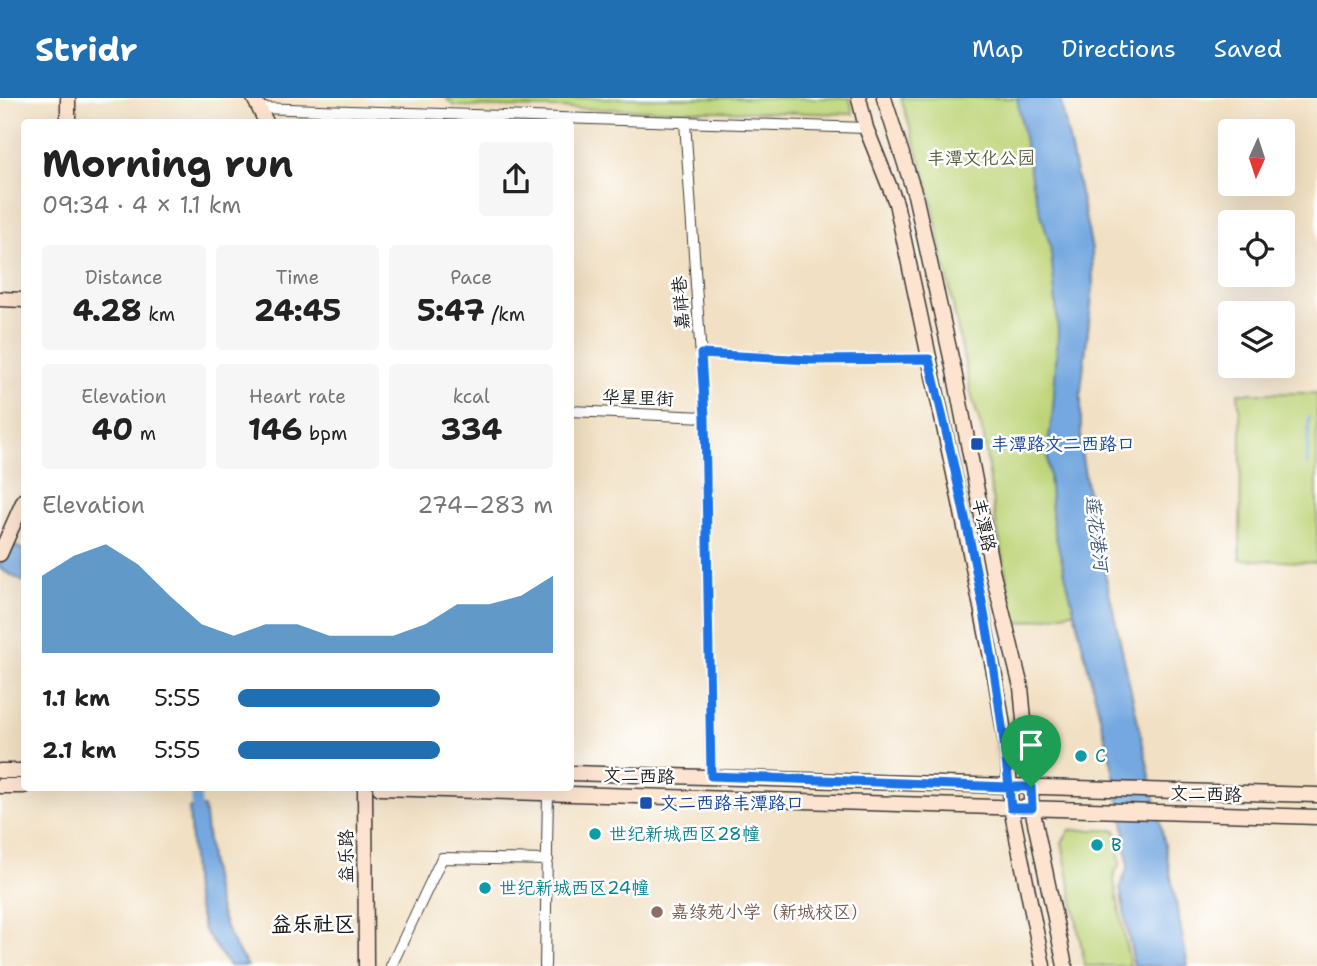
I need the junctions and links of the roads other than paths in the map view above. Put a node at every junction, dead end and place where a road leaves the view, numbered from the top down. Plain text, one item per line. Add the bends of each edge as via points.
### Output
1 (68, 98) edge
2 (859, 98) edge
3 (884, 98) edge
4 (256, 103) edge
5 (68, 119) edge
6 (264, 119) edge
7 (685, 122) junction
8 (866, 128) junction
9 (0, 299) edge
10 (21, 300) edge
11 (701, 354) junction
12 (929, 359) junction
13 (574, 411) edge
14 (705, 417) junction
15 (21, 507) edge
16 (0, 554) edge
17 (0, 771) edge
18 (21, 771) edge
19 (574, 773) edge
20 (711, 776) junction
21 (0, 786) edge
22 (21, 786) edge
23 (1009, 787) junction
24 (1031, 787) junction
25 (365, 791) edge
26 (506, 791) edge
27 (548, 792) junction
28 (1317, 796) edge
29 (1011, 808) junction
30 (1032, 808) junction
31 (1317, 817) edge
32 (548, 860) junction
33 (366, 966) edge
34 (391, 966) edge
35 (545, 966) edge
36 (1043, 966) edge
37 (1065, 966) edge

1 - 5 main road
2 - 8 main road, 丰潭路
3 - 24 main road, 丰潭路 via 915,195 954,370 993,574 1021,687
4 - 6 main road
4 - 7 street
7 - 8 street
7 - 11 street, 嘉祥巷
8 - 12 main road, 丰潭路 via 895,203
9 - 10 main road
11 - 12 street via 811,360
11 - 14 street, 嘉祥巷
12 - 23 main road, 丰潭路 via 996,682
13 - 14 street, 华星里街
14 - 20 street, 嘉祥巷
15 - 16 main road
17 - 18 main road
19 - 20 main road, 文二西路
20 - 23 main road, 文二西路
21 - 22 main road
23 - 24 main road, 文二西路
23 - 29 main road, 丰潭路
24 - 28 main road, 文二西路
24 - 30 main road, 丰潭路
25 - 33 main road, 益乐路
26 - 27 main road, 文二西路
27 - 29 main road, 文二西路
27 - 32 street
29 - 30 main road, 文二西路
29 - 36 main road, 丰潭路
30 - 31 main road, 文二西路
30 - 37 main road, 丰潭路
32 - 34 street via 442,858
32 - 35 street

